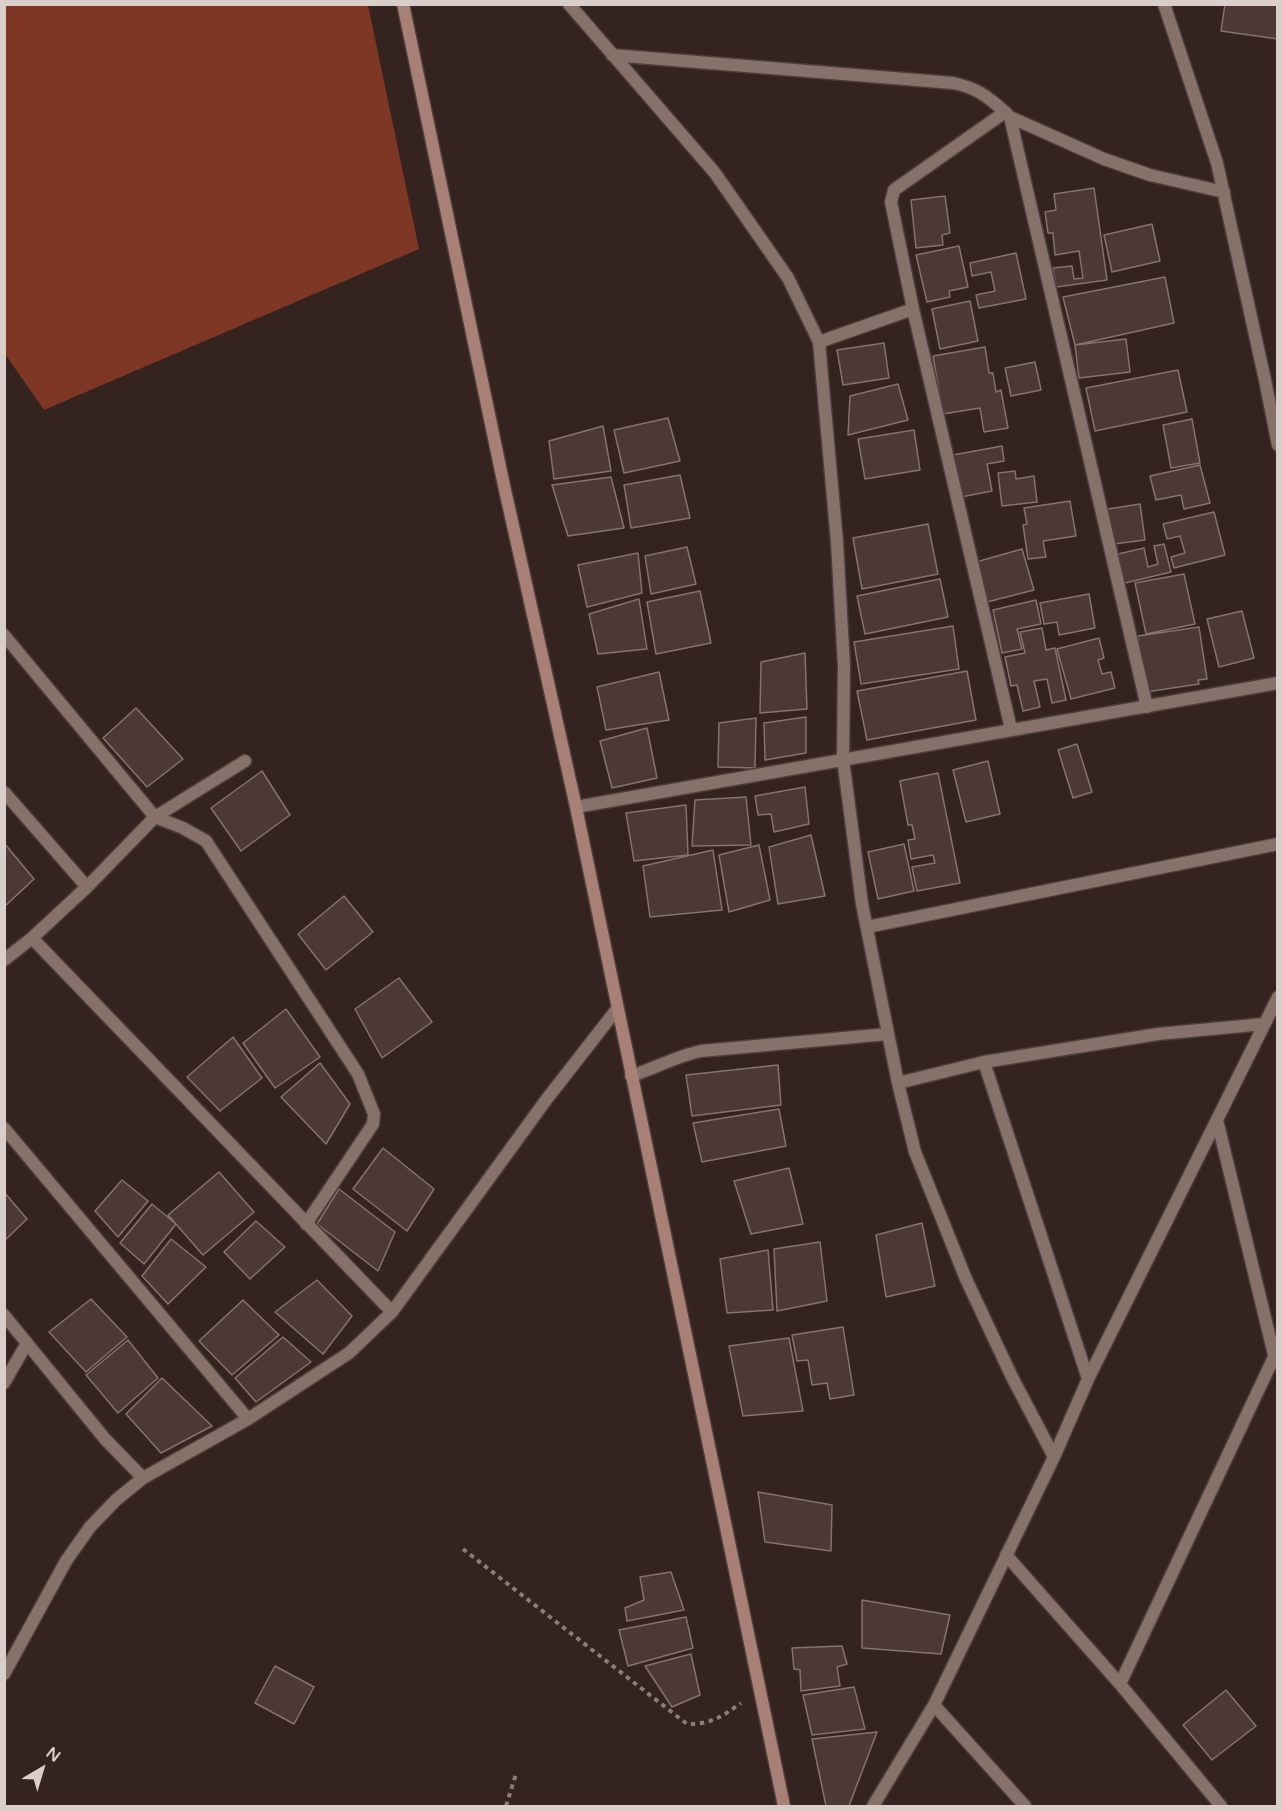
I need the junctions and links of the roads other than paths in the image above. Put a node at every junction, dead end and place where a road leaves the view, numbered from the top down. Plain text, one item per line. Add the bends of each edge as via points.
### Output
1 (404, 4) edge
2 (569, 4) edge
3 (1164, 4) edge
4 (612, 55) junction
5 (1008, 115) junction
6 (1224, 192) junction
7 (913, 309) junction
8 (819, 342) junction
9 (1278, 445) edge
10 (4, 634) edge
11 (1278, 683) edge
12 (1147, 707) junction
13 (1011, 729) junction
14 (843, 759) junction
15 (245, 761) dead end
16 (4, 792) edge
17 (576, 807) junction
18 (155, 817) junction
19 (1278, 844) edge
20 (87, 886) junction
21 (867, 927) junction
22 (32, 938) junction
23 (4, 960) edge
24 (1278, 996) edge
25 (617, 1009) junction
26 (1264, 1024) junction
27 (888, 1034) junction
28 (984, 1062) junction
29 (631, 1076) junction
30 (898, 1083) junction
31 (1217, 1119) junction
32 (4, 1128) edge
33 (306, 1224) junction
34 (392, 1312) junction
35 (4, 1315) edge
36 (27, 1343) junction
37 (1276, 1363) edge
38 (1088, 1378) junction
39 (4, 1383) edge
40 (248, 1419) junction
41 (1054, 1457) junction
42 (143, 1478) junction
43 (1006, 1555) junction
44 (4, 1674) edge
45 (1120, 1684) junction
46 (934, 1705) junction
47 (784, 1806) edge
48 (873, 1806) edge
49 (1025, 1806) edge
50 (1221, 1806) edge

1 - 17 main road via 503,481
2 - 4 street
3 - 6 street
4 - 5 street via 952,83 985,94
4 - 8 street via 715,173 788,278
5 - 6 street via 1104,159 1150,175
5 - 7 street via 894,190 891,202
5 - 12 street
6 - 9 street
7 - 8 street
7 - 13 street
8 - 14 street via 844,655
10 - 18 street
11 - 12 street
12 - 13 street
13 - 14 street
14 - 17 street
14 - 21 street
15 - 18 street
16 - 20 street
17 - 25 main road
18 - 20 street
18 - 33 street via 206,841 358,1074 374,1114 373,1124
19 - 21 street
20 - 22 street
21 - 27 street
22 - 23 street
22 - 33 street
24 - 26 street
25 - 29 main road
25 - 34 street
26 - 28 street via 1158,1034
26 - 31 street
27 - 29 street via 701,1050
27 - 30 street
28 - 30 street
28 - 38 street
29 - 47 main road
30 - 41 street via 915,1152 966,1279
31 - 37 street
31 - 38 street
32 - 40 street
33 - 34 street
34 - 40 street via 349,1353
35 - 36 street
36 - 39 street
36 - 42 street via 105,1439
37 - 45 street
38 - 41 street
40 - 42 street
41 - 43 street
42 - 44 street via 90,1527 66,1561
43 - 45 street
43 - 46 street
45 - 50 street
46 - 48 street
46 - 49 street

